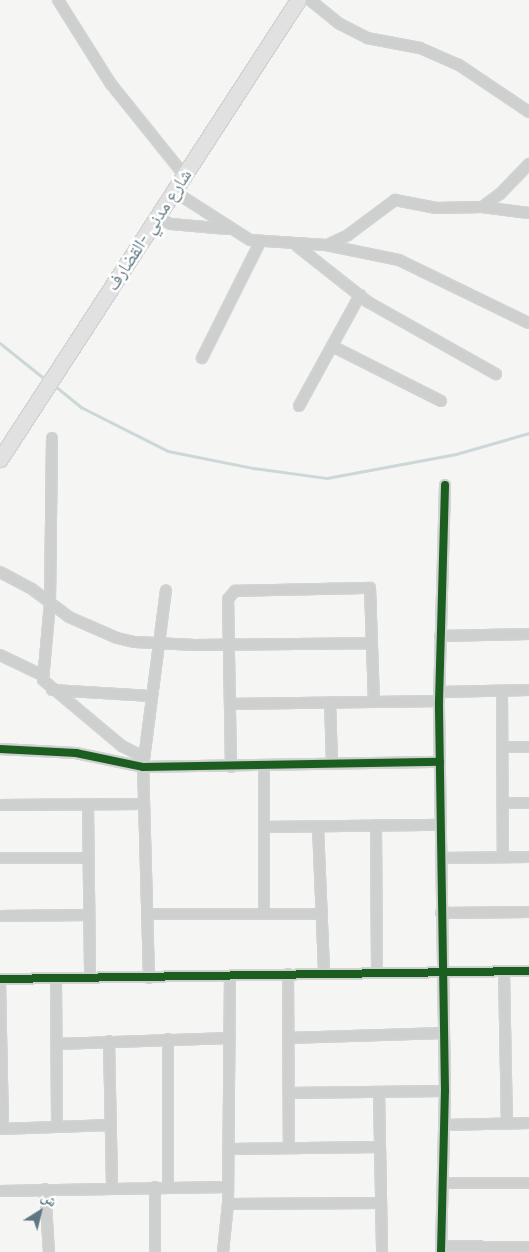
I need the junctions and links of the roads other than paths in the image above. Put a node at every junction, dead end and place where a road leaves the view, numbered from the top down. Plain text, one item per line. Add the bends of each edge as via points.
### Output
1 (58, 0) edge
2 (298, 0) edge
3 (310, 0) edge
4 (529, 112) edge
5 (529, 164) edge
6 (185, 176) junction
7 (175, 192) junction
8 (482, 207) junction
9 (529, 213) edge
10 (158, 218) junction
11 (230, 229) junction
12 (260, 242) junction
13 (297, 246) junction
14 (326, 246) junction
15 (360, 295) junction
16 (529, 323) edge
17 (332, 346) junction
18 (202, 358) dead end
19 (496, 374) dead end
20 (441, 401) dead end
21 (299, 406) dead end
22 (52, 438) dead end
23 (0, 459) edge
24 (445, 485) dead end
25 (0, 572) edge
26 (166, 590) dead end
27 (50, 604) junction
28 (529, 634) edge
29 (440, 636) junction
30 (231, 643) junction
31 (372, 643) junction
32 (157, 645) junction
33 (0, 655) edge
34 (42, 675) junction
35 (51, 690) junction
36 (529, 690) edge
37 (502, 691) junction
38 (151, 696) junction
39 (439, 696) junction
40 (374, 701) junction
41 (330, 702) junction
42 (231, 704) junction
43 (503, 747) junction
44 (529, 747) edge
45 (0, 749) edge
46 (144, 762) junction
47 (440, 762) junction
48 (332, 763) junction
49 (264, 766) junction
50 (231, 767) junction
51 (504, 803) junction
52 (529, 803) edge
53 (143, 804) junction
54 (0, 805) edge
55 (88, 806) junction
56 (376, 825) junction
57 (441, 825) junction
58 (266, 827) junction
59 (318, 827) junction
60 (529, 857) edge
61 (0, 858) edge
62 (87, 858) junction
63 (441, 858) junction
64 (503, 858) junction
65 (529, 912) edge
66 (441, 913) junction
67 (148, 914) junction
68 (264, 914) junction
69 (321, 914) junction
70 (88, 915) junction
71 (0, 916) edge
72 (504, 971) junction
73 (377, 972) junction
74 (442, 972) junction
75 (529, 972) edge
76 (324, 973) junction
77 (288, 974) junction
78 (230, 976) junction
79 (56, 978) junction
80 (90, 978) junction
81 (149, 978) junction
82 (0, 979) edge
83 (0, 983) edge
84 (444, 1033) junction
85 (230, 1038) junction
86 (288, 1038) junction
87 (168, 1039) junction
88 (109, 1041) junction
89 (57, 1044) junction
90 (445, 1091) junction
91 (378, 1092) junction
92 (288, 1093) junction
93 (529, 1123) edge
94 (507, 1124) junction
95 (111, 1125) junction
96 (444, 1125) junction
97 (57, 1126) junction
98 (2, 1129) edge
99 (380, 1147) junction
100 (289, 1148) junction
101 (230, 1150) junction
102 (443, 1183) junction
103 (529, 1183) edge
104 (112, 1187) junction
105 (155, 1187) junction
106 (168, 1187) junction
107 (228, 1187) junction
108 (45, 1189) junction
109 (0, 1190) edge
110 (380, 1203) junction
111 (228, 1204) junction
112 (529, 1247) edge
113 (441, 1249) edge
114 (506, 1249) edge
115 (48, 1252) edge
116 (155, 1252) edge
117 (223, 1252) edge
118 (382, 1252) edge

1 - 6 street via 116,92
2 - 6 highway, شارع مدني -القضارف
3 - 4 street via 340,24 367,38 420,48 459,64
5 - 8 street via 500,194
6 - 7 highway, شارع مدني -القضارف
7 - 10 highway, شارع مدني -القضارف
7 - 11 street
8 - 9 street
8 - 14 street via 436,208 395,200 348,235
10 - 11 street via 171,224
10 - 23 highway, شارع مدني -القضارف
11 - 12 street
12 - 13 street
12 - 18 street
13 - 14 street
13 - 15 street
14 - 16 street via 399,260
15 - 17 street
15 - 19 street via 402,324 471,357
17 - 20 street
17 - 21 street
22 - 27 street
24 - 29 street
25 - 27 street via 32,589
26 - 32 street
27 - 32 street via 69,617 117,638
27 - 34 street
28 - 29 street
29 - 39 street
30 - 31 street
30 - 31 street via 228,599 234,591 366,586 371,592
30 - 32 street
30 - 42 street
31 - 40 street
32 - 38 street
33 - 34 street
34 - 35 street
35 - 38 street
35 - 46 street
36 - 37 street
37 - 39 street
37 - 43 street
38 - 46 street
39 - 40 street
39 - 47 street
40 - 41 street
41 - 42 street
41 - 48 street
42 - 50 street
43 - 44 street
43 - 51 street
45 - 46 street via 76,753
46 - 50 street
46 - 53 street
47 - 48 street
47 - 57 street
48 - 49 street
49 - 50 street
49 - 58 street
51 - 52 street
51 - 64 street
53 - 55 street
53 - 67 street
54 - 55 street
55 - 62 street
56 - 57 street
56 - 59 street
56 - 73 street
57 - 63 street
58 - 59 street
58 - 68 street
59 - 69 street
60 - 64 street
61 - 62 street
62 - 70 street
63 - 64 street
63 - 66 street
65 - 66 street
66 - 74 street
67 - 68 street
67 - 81 street
68 - 69 street
69 - 76 street
70 - 71 street
70 - 80 street
72 - 74 street
72 - 75 street
72 - 94 street
73 - 74 street
73 - 76 street
74 - 84 street
76 - 77 street
77 - 78 street
77 - 86 street
78 - 81 street
78 - 85 street
79 - 80 street
79 - 82 street
79 - 89 street
80 - 81 street
83 - 98 street
84 - 86 street
84 - 90 street
85 - 87 street
85 - 101 street
86 - 92 street
87 - 88 street
87 - 106 street
88 - 89 street
88 - 95 street
89 - 97 street
90 - 91 street
90 - 96 street
91 - 92 street
91 - 99 street
92 - 100 street
93 - 94 street
94 - 96 street
95 - 97 street
95 - 104 street
96 - 102 street
97 - 98 street
99 - 100 street
99 - 110 street
100 - 101 street
101 - 107 street
102 - 103 street
102 - 113 street
104 - 105 street
104 - 108 street
105 - 106 street
105 - 116 street
106 - 107 street
107 - 111 street
108 - 109 street
108 - 115 street
110 - 111 street
110 - 118 street
111 - 117 street
112 - 114 street
113 - 114 street

